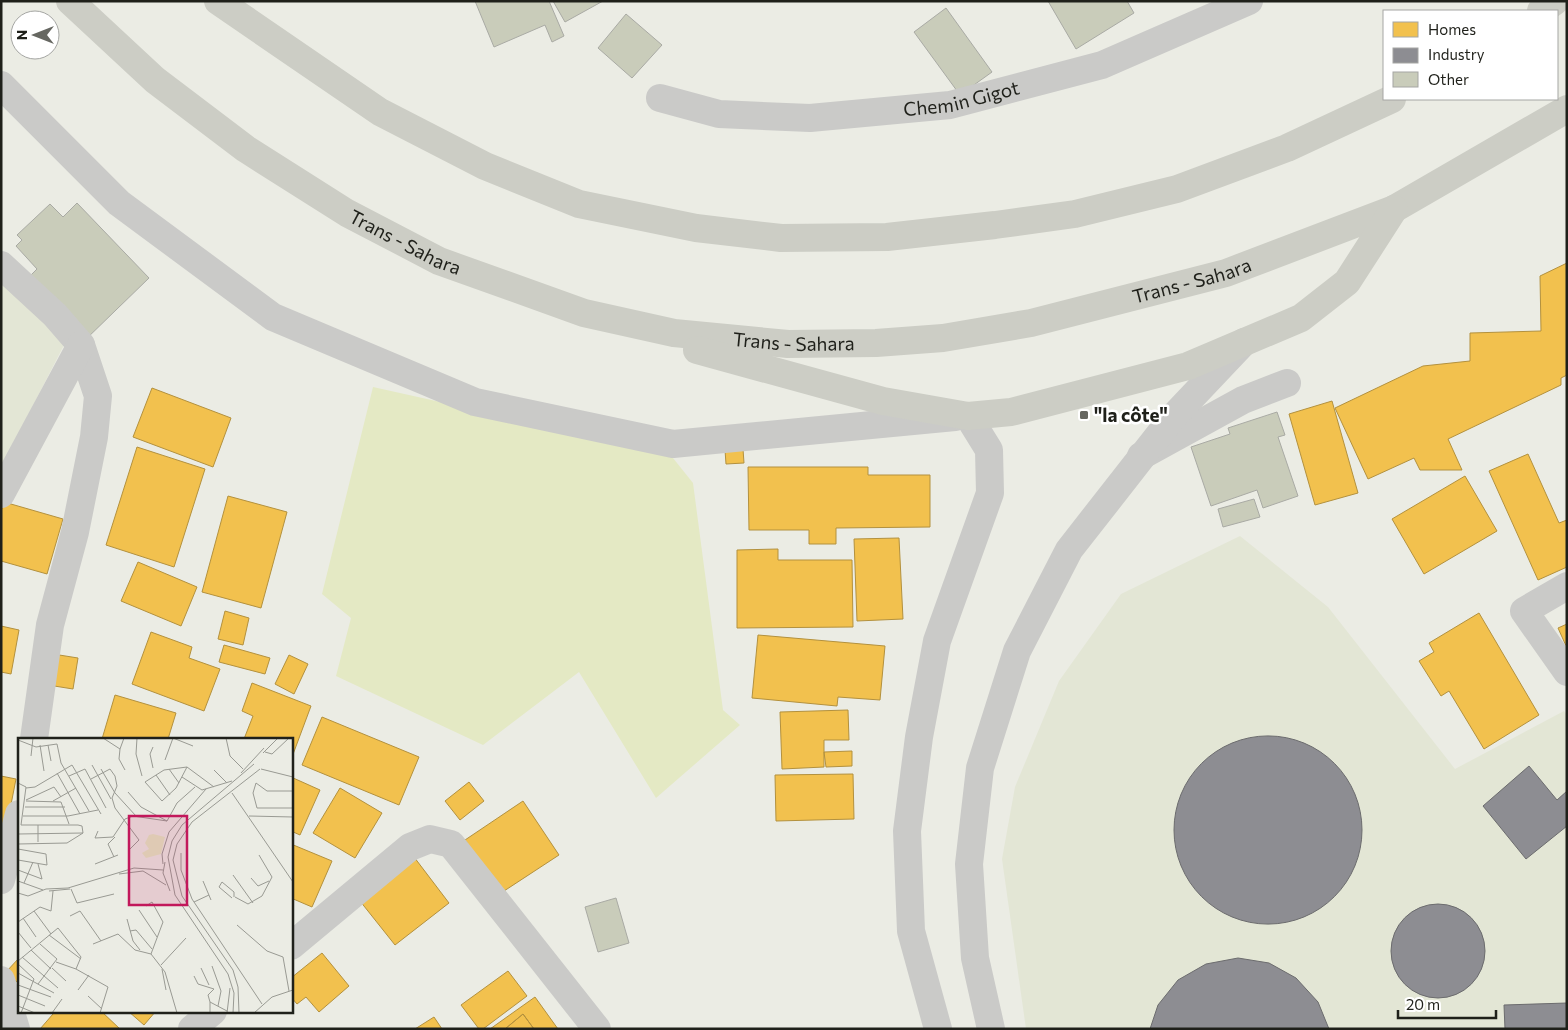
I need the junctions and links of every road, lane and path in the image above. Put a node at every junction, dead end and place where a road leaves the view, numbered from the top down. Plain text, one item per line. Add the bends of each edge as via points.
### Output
1 (70, 1) edge
2 (218, 1) edge
3 (1249, 1) edge
4 (1555, 1) edge
5 (1542, 10) edge
6 (1, 85) edge
7 (660, 98) dead end
8 (1390, 100) edge
9 (1567, 109) edge
10 (1394, 209) junction
11 (1, 265) edge
12 (584, 313) junction
13 (1244, 342) junction
14 (81, 346) junction
15 (1287, 383) dead end
16 (968, 416) junction
17 (1141, 456) junction
18 (1, 494) edge
19 (1567, 586) edge
20 (1567, 672) edge
21 (34, 738) edge
22 (18, 818) edge
23 (1, 880) edge
24 (292, 945) edge
25 (1, 980) edge
26 (212, 1012) edge
27 (16, 1029) edge
28 (192, 1029) edge
29 (597, 1029) edge
30 (938, 1029) edge
31 (990, 1029) edge

1 - 12 highway, Trans - Sahara via 155,80 246,148 346,213 439,261
2 - 8 highway via 380,112 485,166 579,204 696,228 780,238 887,237 1075,214 1177,189 1287,148
3 - 7 street, Chemin Gigot via 1102,65 950,105 810,118 719,114
4 - 5 highway
6 - 16 street via 119,203 273,317 475,402 673,444
9 - 10 highway, Trans - Sahara
10 - 12 highway, Trans - Sahara via 1226,272 1031,323 943,338 788,344 674,333
10 - 13 highway via 1348,282 1301,318
11 - 14 street via 55,315
12 - 16 highway via 652,338 882,401
13 - 16 highway via 1188,366 1059,401 1011,412
13 - 17 street
14 - 18 street
14 - 21 street via 98,396 94,437 75,532 50,625
15 - 17 street via 1243,400
16 - 30 street via 989,450 990,493 937,641 919,737 907,831 911,932
17 - 31 street via 1064,559 1017,651 980,768 969,864 975,958
19 - 20 street via 1524,610
22 - 23 street
24 - 29 street via 410,847 430,839 451,844
25 - 27 street
26 - 28 street

